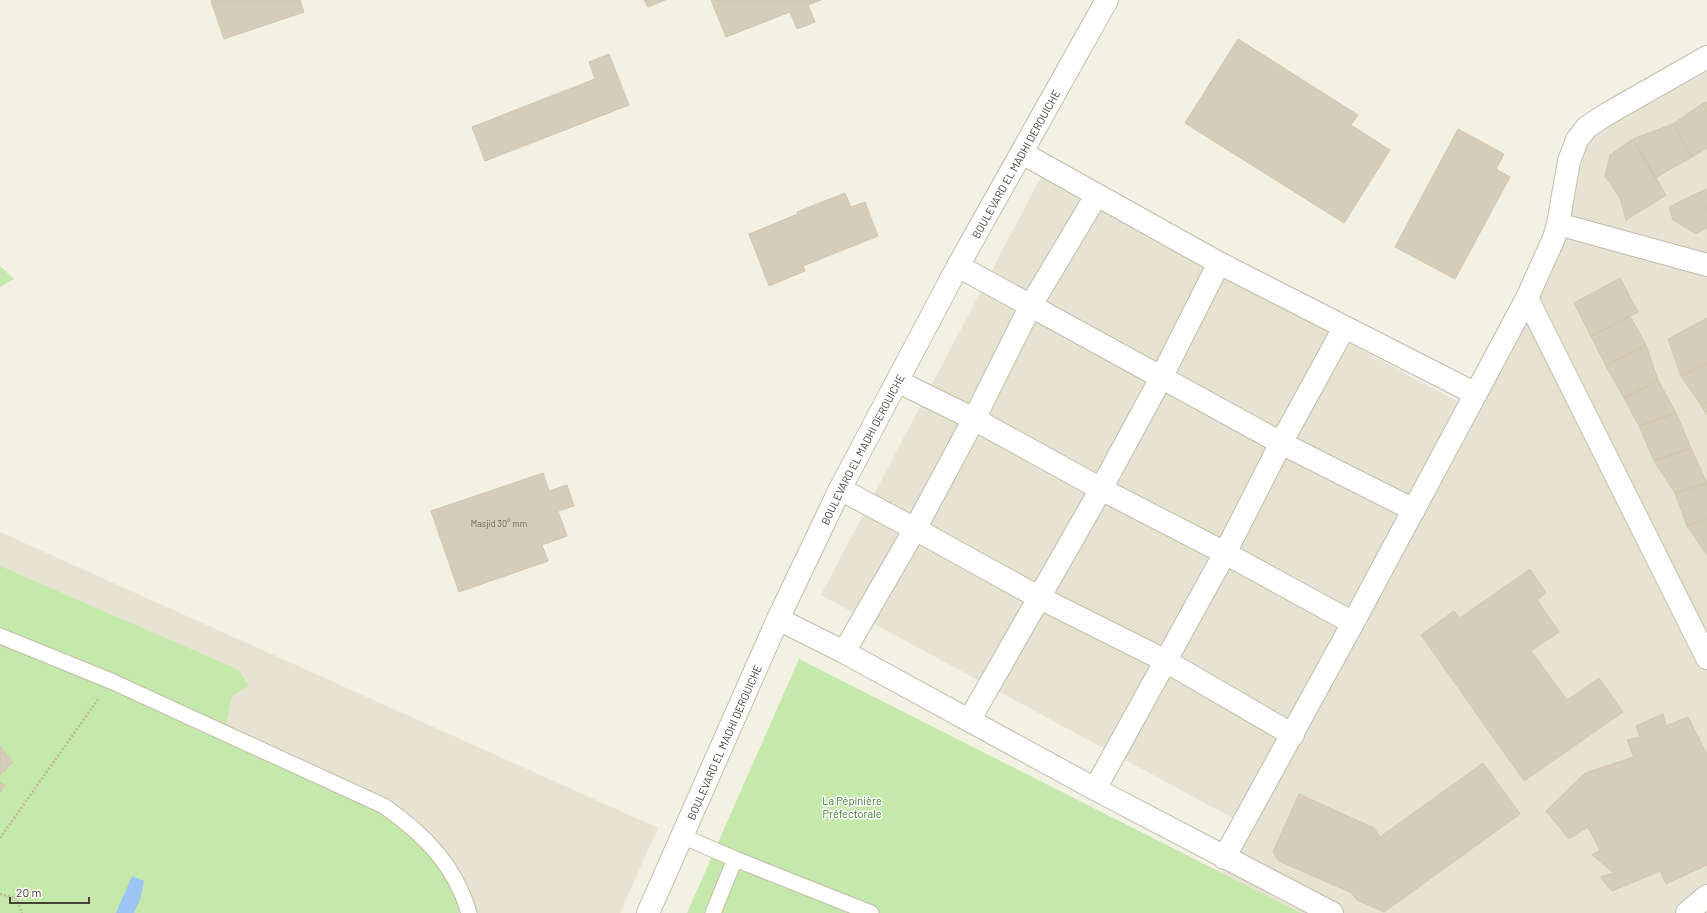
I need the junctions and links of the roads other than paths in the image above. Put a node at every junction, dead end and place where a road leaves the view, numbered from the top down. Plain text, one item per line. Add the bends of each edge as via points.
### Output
1 (1107, 0) edge
2 (1707, 57) edge
3 (1022, 153) junction
4 (1096, 196) junction
5 (1558, 224) junction
6 (1218, 263) junction
7 (1707, 265) edge
8 (958, 266) junction
9 (1527, 298) junction
10 (1032, 305) junction
11 (1344, 328) junction
12 (1161, 378) junction
13 (897, 381) junction
14 (1476, 394) junction
15 (974, 419) junction
16 (1281, 442) junction
17 (840, 489) junction
18 (1101, 489) junction
19 (1414, 510) junction
20 (915, 529) junction
21 (1225, 553) junction
22 (1040, 598) junction
23 (778, 619) junction
24 (1353, 623) junction
25 (0, 636) edge
26 (844, 652) junction
27 (1707, 658) edge
28 (1164, 660) junction
29 (970, 719) junction
30 (1293, 735) junction
31 (1095, 789) junction
32 (682, 836) junction
33 (1224, 858) junction
34 (735, 859) junction
35 (1707, 896) edge
36 (855, 910) edge
37 (469, 913) edge
38 (648, 913) edge
39 (712, 913) edge
40 (871, 913) edge
41 (1332, 913) edge
42 (1687, 913) edge

1 - 3 street, BOULEVARD EL MADHI DEROUICHE
2 - 5 street via 1587,127 1569,161
3 - 4 street
3 - 8 street, BOULEVARD EL MADHI DEROUICHE
4 - 6 street
4 - 10 street
5 - 7 street
5 - 9 street
6 - 11 street
6 - 12 street
8 - 10 street
8 - 13 street, BOULEVARD EL MADHI DEROUICHE
9 - 14 street
9 - 27 street
10 - 12 street
10 - 15 street
11 - 14 street
11 - 16 street
12 - 16 street
12 - 18 street
13 - 15 street
13 - 17 street, BOULEVARD EL MADHI DEROUICHE
14 - 19 street
15 - 18 street
15 - 20 street
16 - 19 street
16 - 21 street
17 - 20 street
17 - 23 street, BOULEVARD EL MADHI DEROUICHE
18 - 21 street
18 - 22 street
19 - 24 street
20 - 22 street
20 - 26 street
21 - 24 street
21 - 28 street
22 - 28 street
22 - 29 street
23 - 26 street
23 - 32 street, BOULEVARD EL MADHI DEROUICHE
24 - 30 street
25 - 37 lane via 111,681 384,806 411,825 436,852 458,885
26 - 29 street
28 - 30 street
28 - 31 street
29 - 31 street
30 - 33 street
31 - 33 street
32 - 34 lane
32 - 38 street, BOULEVARD EL MADHI DEROUICHE
33 - 41 street
34 - 36 lane
34 - 39 lane
35 - 42 street
36 - 40 lane

